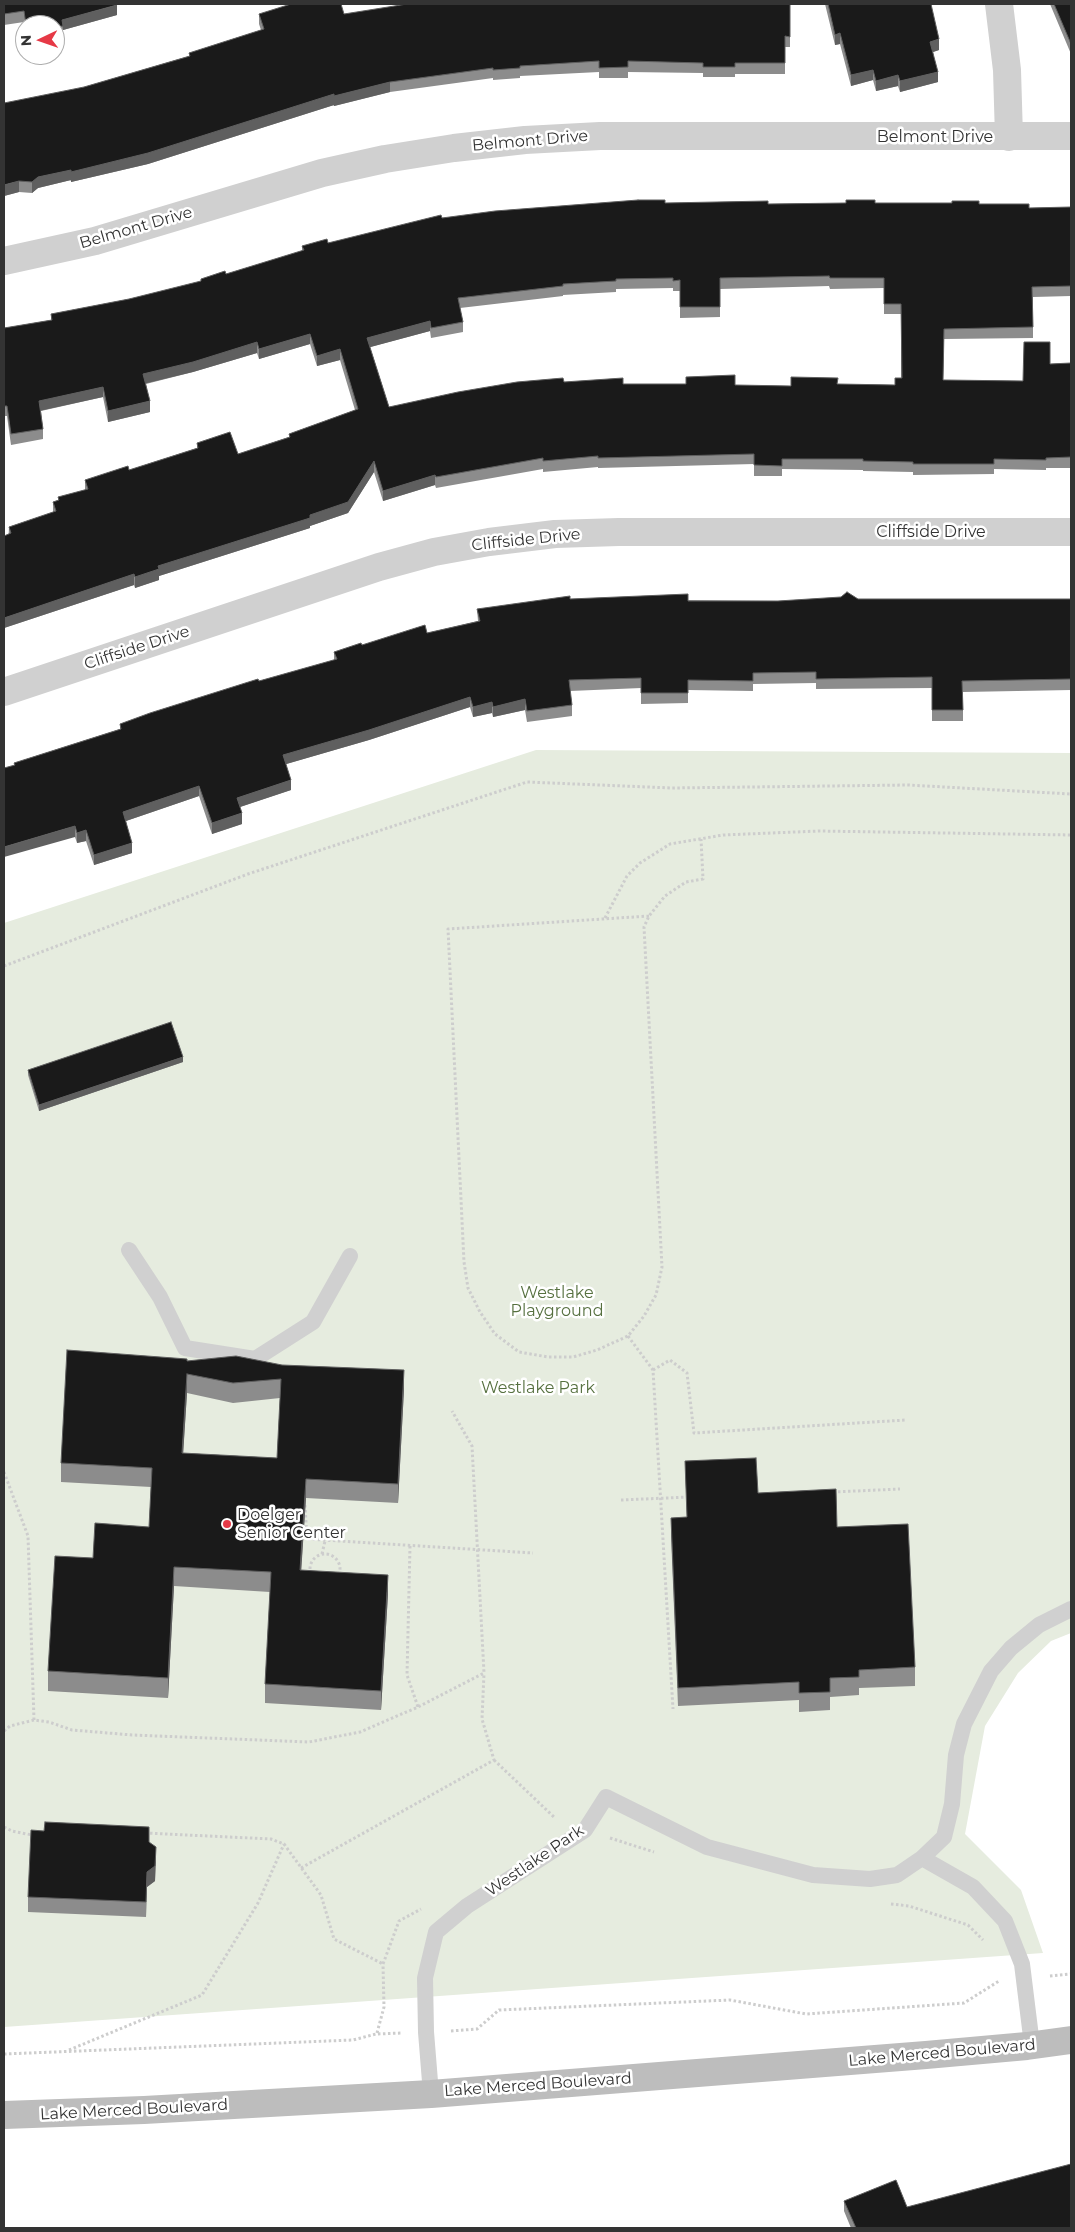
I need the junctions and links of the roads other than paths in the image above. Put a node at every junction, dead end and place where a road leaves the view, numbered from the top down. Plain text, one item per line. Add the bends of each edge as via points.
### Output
1 (999, 4) edge
2 (1071, 136) edge
3 (1009, 137) junction
4 (4, 261) edge
5 (1071, 532) edge
6 (4, 692) edge
7 (128, 1250) dead end
8 (350, 1256) dead end
9 (1071, 1609) edge
10 (922, 1858) junction
11 (1071, 2040) edge
12 (1032, 2045) junction
13 (431, 2094) junction
14 (4, 2115) edge

1 - 3 street via 1007,70
2 - 3 street, Belmont Drive
3 - 4 street, Belmont Drive via 600,136 454,148 322,173 95,241
5 - 6 street, Cliffside Drive via 619,532 555,534 489,542 379,567
7 - 8 lane via 160,1297 185,1348 255,1359 313,1322
9 - 10 lane, Westlake Park via 1039,1625 1011,1648 991,1671 964,1724 944,1837
10 - 12 lane via 973,1887 1005,1921 1022,1964
10 - 13 lane, Westlake Park via 897,1876 870,1879 813,1874 707,1848 606,1797 586,1830 467,1906 436,1932 425,1978
11 - 12 main road, Lake Merced Boulevard
12 - 13 main road, Lake Merced Boulevard
13 - 14 main road, Lake Merced Boulevard

